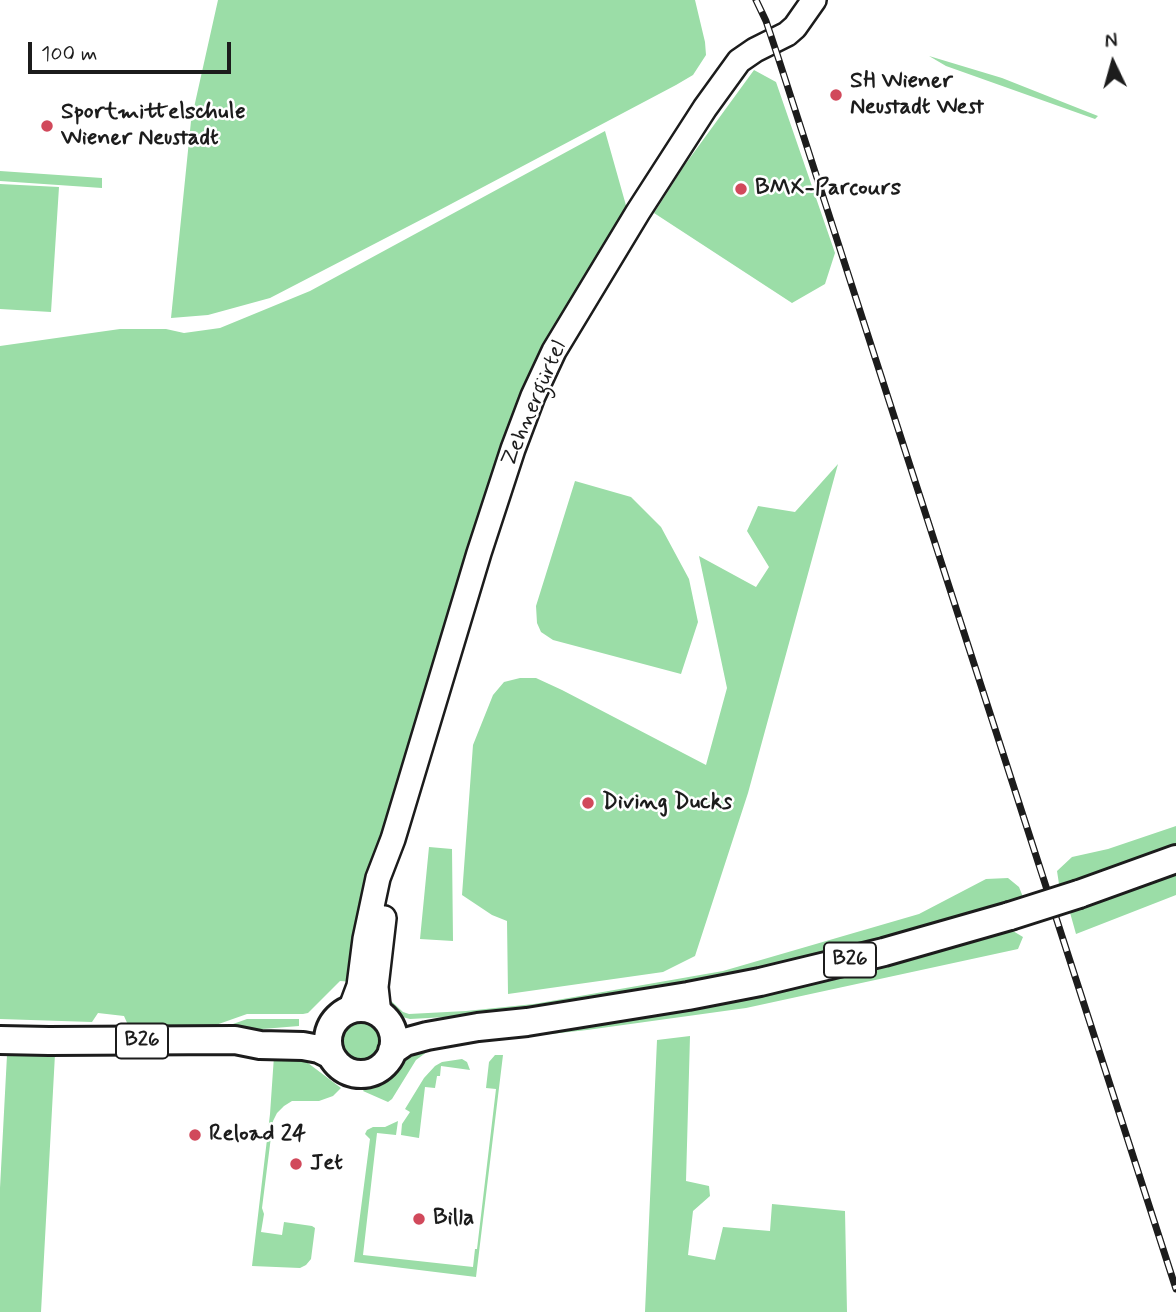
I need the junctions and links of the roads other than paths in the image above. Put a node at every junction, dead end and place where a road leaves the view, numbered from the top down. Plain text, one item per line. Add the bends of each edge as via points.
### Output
1 (814, 0) edge
2 (393, 839) junction
3 (1176, 859) edge
4 (340, 1018) junction
5 (384, 1018) junction
6 (478, 1027) junction
7 (0, 1040) edge
8 (234, 1040) junction
9 (392, 1051) junction
10 (331, 1055) junction

1 - 2 main road, Zehnergürtel via 795,27 739,61 718,89 554,351 513,449
2 - 4 main road, Zehnergürtel via 378,878 359,986
2 - 5 main road, Zehnergürtel via 376,987
3 - 6 main road, B26, bridge via 1010,916 760,982
4 - 5 main road, B26 via 362,1008
4 - 8 main road, B26 via 303,1031 260,1033
4 - 10 main road via 327,1041
5 - 6 main road, B26 via 403,1026
5 - 9 main road via 393,1034
6 - 9 main road, B26 via 405,1042
7 - 8 main road, B26
8 - 10 main road, B26 via 303,1046
9 - 10 main road, B26 via 380,1068 361,1074 340,1067

